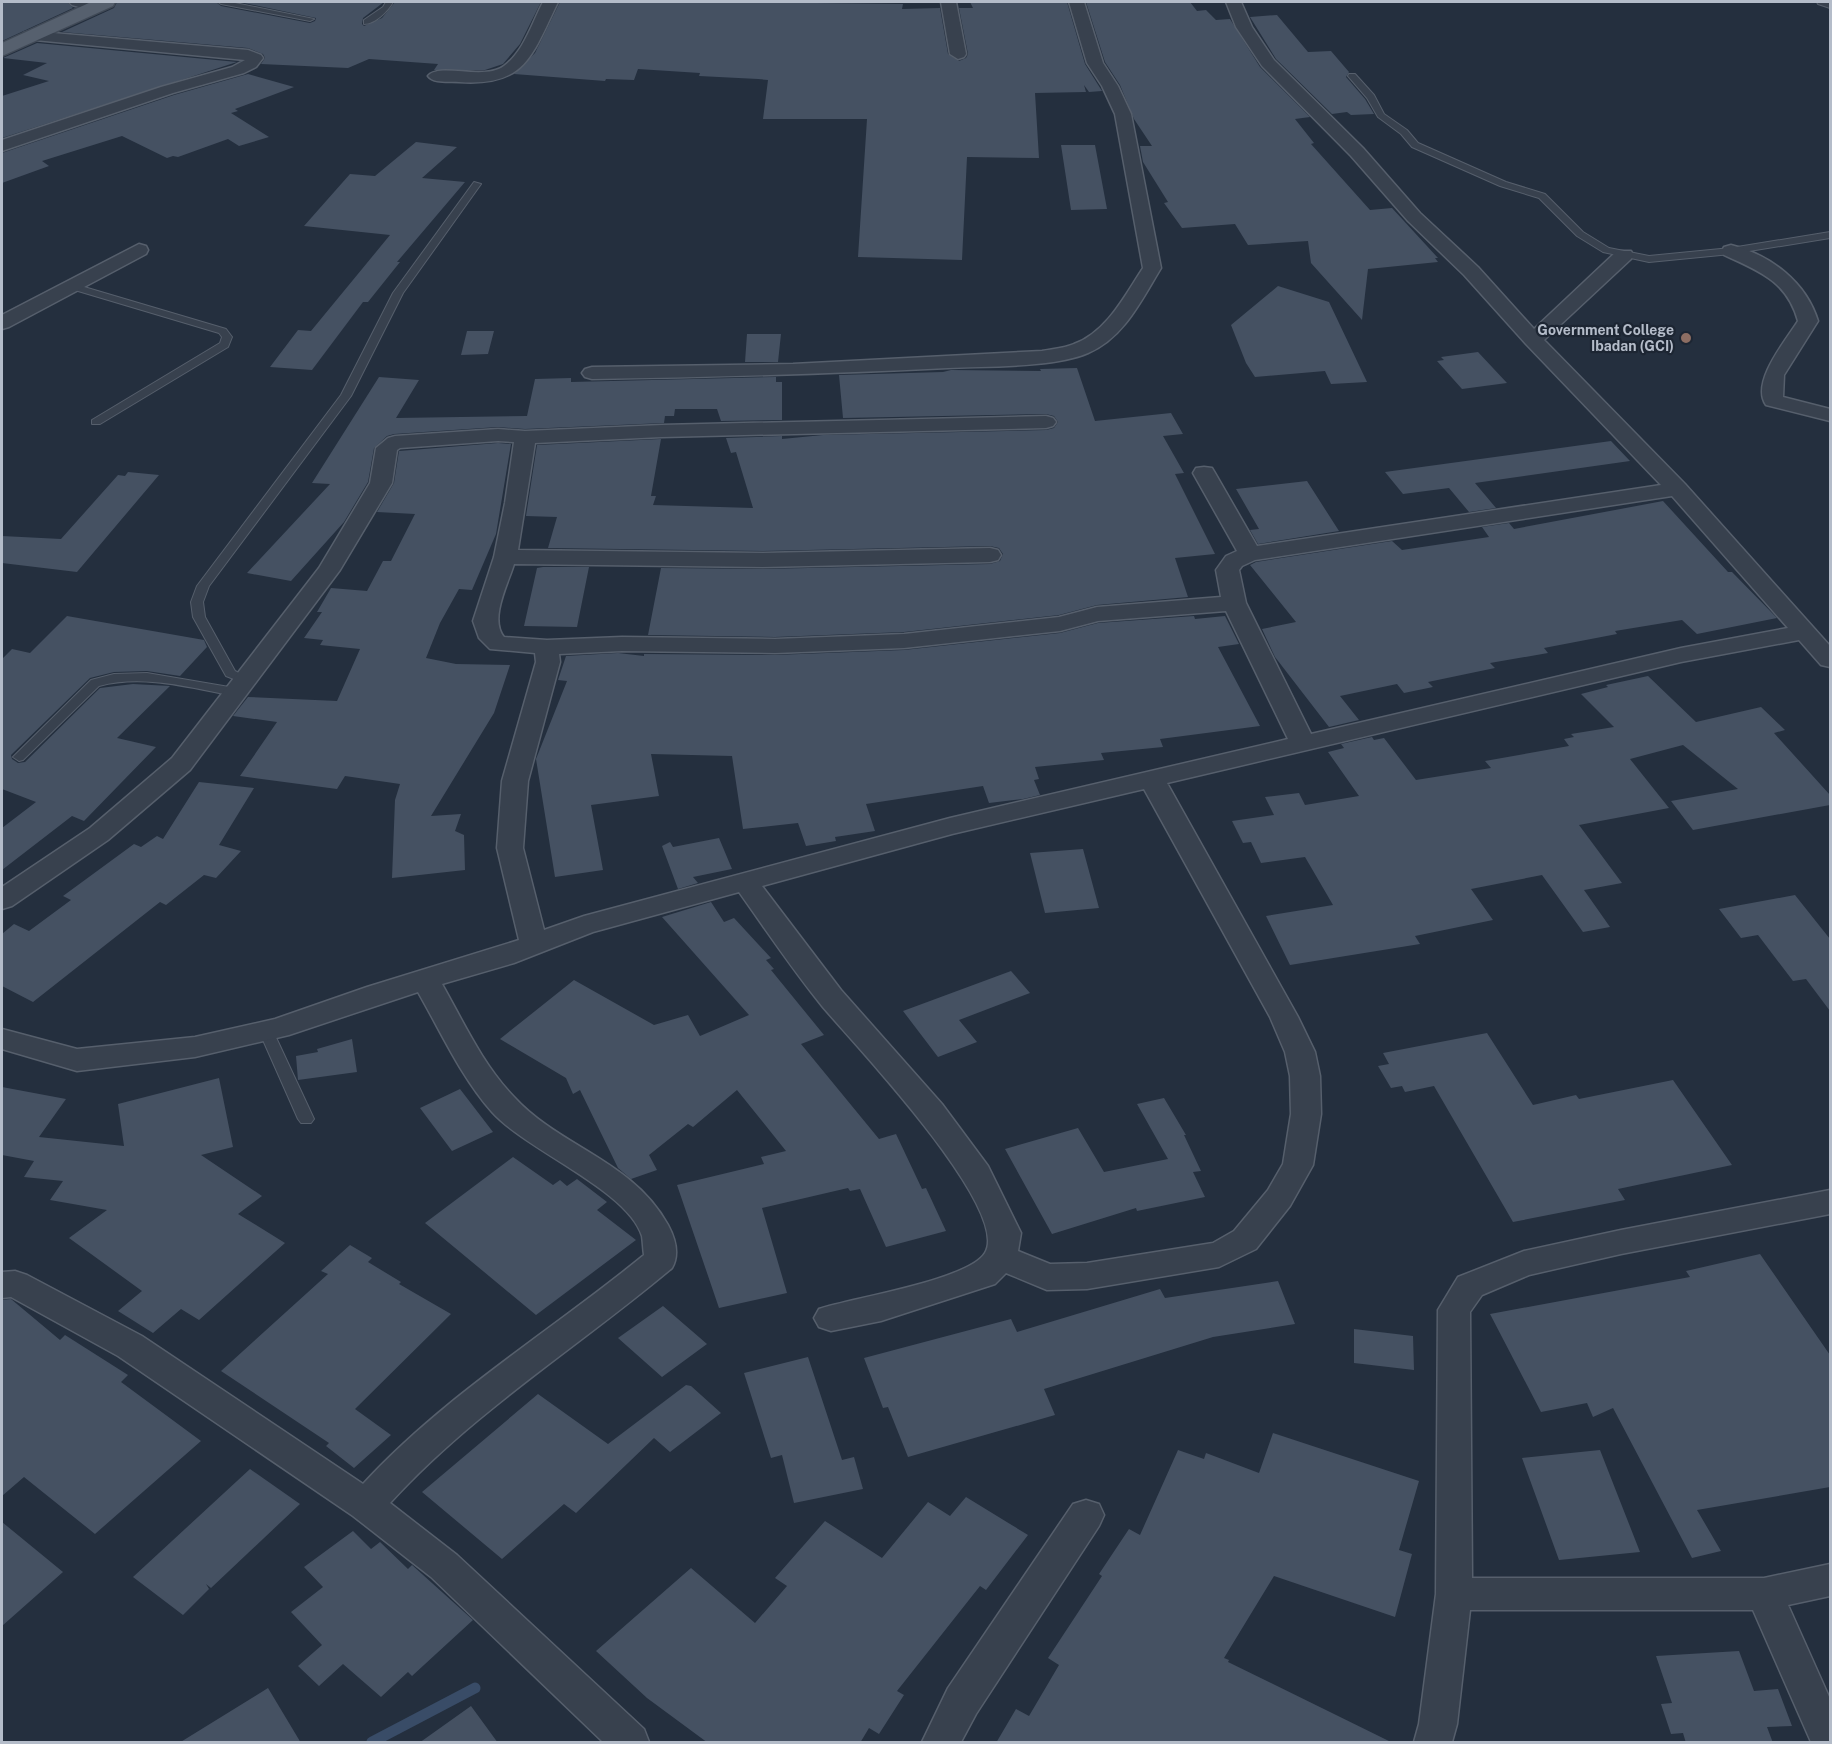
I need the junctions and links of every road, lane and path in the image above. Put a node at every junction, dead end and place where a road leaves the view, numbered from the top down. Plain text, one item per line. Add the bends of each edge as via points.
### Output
1 (221, 2) edge
2 (389, 2) edge
3 (550, 2) edge
4 (948, 2) edge
5 (1076, 2) edge
6 (1234, 2) edge
7 (1821, 2) edge
8 (96, 3) edge
9 (1830, 6) edge
10 (310, 19) dead end
11 (367, 22) dead end
12 (12, 43) edge
13 (958, 54) dead end
14 (436, 76) dead end
15 (1352, 76) dead end
16 (2, 146) edge
17 (477, 184) dead end
18 (1830, 235) edge
19 (139, 250) dead end
20 (1731, 251) junction
21 (1624, 255) junction
22 (71, 286) junction
23 (2, 323) edge
24 (1533, 340) junction
25 (592, 373) dead end
26 (1830, 415) edge
27 (96, 422) dead end
28 (1046, 422) dead end
29 (525, 437) junction
30 (1204, 473) dead end
31 (1677, 489) junction
32 (1250, 554) junction
33 (990, 555) dead end
34 (505, 557) junction
35 (1234, 603) junction
36 (1804, 632) junction
37 (547, 647) junction
38 (1830, 660) edge
39 (239, 685) junction
40 (1303, 744) junction
41 (19, 757) dead end
42 (1152, 779) junction
43 (746, 883) junction
44 (2, 900) edge
45 (534, 945) junction
46 (425, 980) junction
47 (266, 1031) junction
48 (2, 1039) edge
49 (306, 1119) dead end
50 (1830, 1202) edge
51 (1000, 1257) junction
52 (2, 1285) edge
53 (831, 1318) dead end
54 (366, 1505) junction
55 (1086, 1515) dead end
56 (1830, 1580) edge
57 (1454, 1594) junction
58 (1764, 1594) junction
59 (1830, 1741) edge
60 (630, 1743) edge
61 (941, 1743) edge
62 (1433, 1743) edge

1 - 10 lane
2 - 11 lane
3 - 14 street via 510,72 492,77
4 - 13 street
5 - 25 street via 1095,63 1123,114 1152,268 1117,322 1098,339 1081,349 1042,357 793,370
6 - 24 street via 1244,27 1268,63
7 - 9 lane
8 - 12 main road
12 - 16 street via 255,58 238,70
15 - 21 lane via 1381,115 1415,145 1503,184 1542,196 1580,234 1606,250
17 - 39 lane via 398,293 346,396 203,586 196,602 199,616
18 - 20 lane
19 - 22 street
20 - 21 lane via 1650,259
20 - 26 street via 1785,278 1805,307 1808,321 1774,375 1773,401
21 - 24 street
22 - 23 street
22 - 27 lane via 223,331 227,337 224,345
24 - 31 street
28 - 29 street
29 - 34 street
29 - 39 street via 498,435 395,442 387,448 381,483 329,570
30 - 32 street
31 - 32 street
31 - 36 street
32 - 35 street via 1234,561 1227,570
33 - 34 street via 763,560
34 - 37 street via 485,621 491,638 506,646
35 - 37 street via 1097,614 1060,624 904,641
35 - 40 street
36 - 38 street
36 - 40 street via 1681,655
37 - 45 street via 548,662 515,782 510,848
39 - 41 lane via 147,677 114,678 95,684
39 - 44 street via 181,764 99,834
40 - 42 street
42 - 43 street via 950,826
42 - 51 street via 1300,1052 1306,1114 1298,1165 1245,1240 1219,1254 1077,1276 1047,1276
43 - 45 street via 584,925
43 - 51 street via 831,997 931,1112 977,1174 1005,1233
45 - 46 street
46 - 47 street
46 - 54 street via 488,1087 516,1117 614,1182 649,1219 661,1251 660,1259 631,1285 506,1377 395,1472
47 - 48 street via 195,1047 77,1060
47 - 49 lane
50 - 57 street via 1535,1262 1470,1286 1454,1310
51 - 53 street via 984,1275 881,1308
52 - 54 street via 15,1284 130,1346
54 - 60 street via 444,1566
55 - 61 street via 962,1701
56 - 58 street
57 - 58 street
57 - 62 street
58 - 59 street

